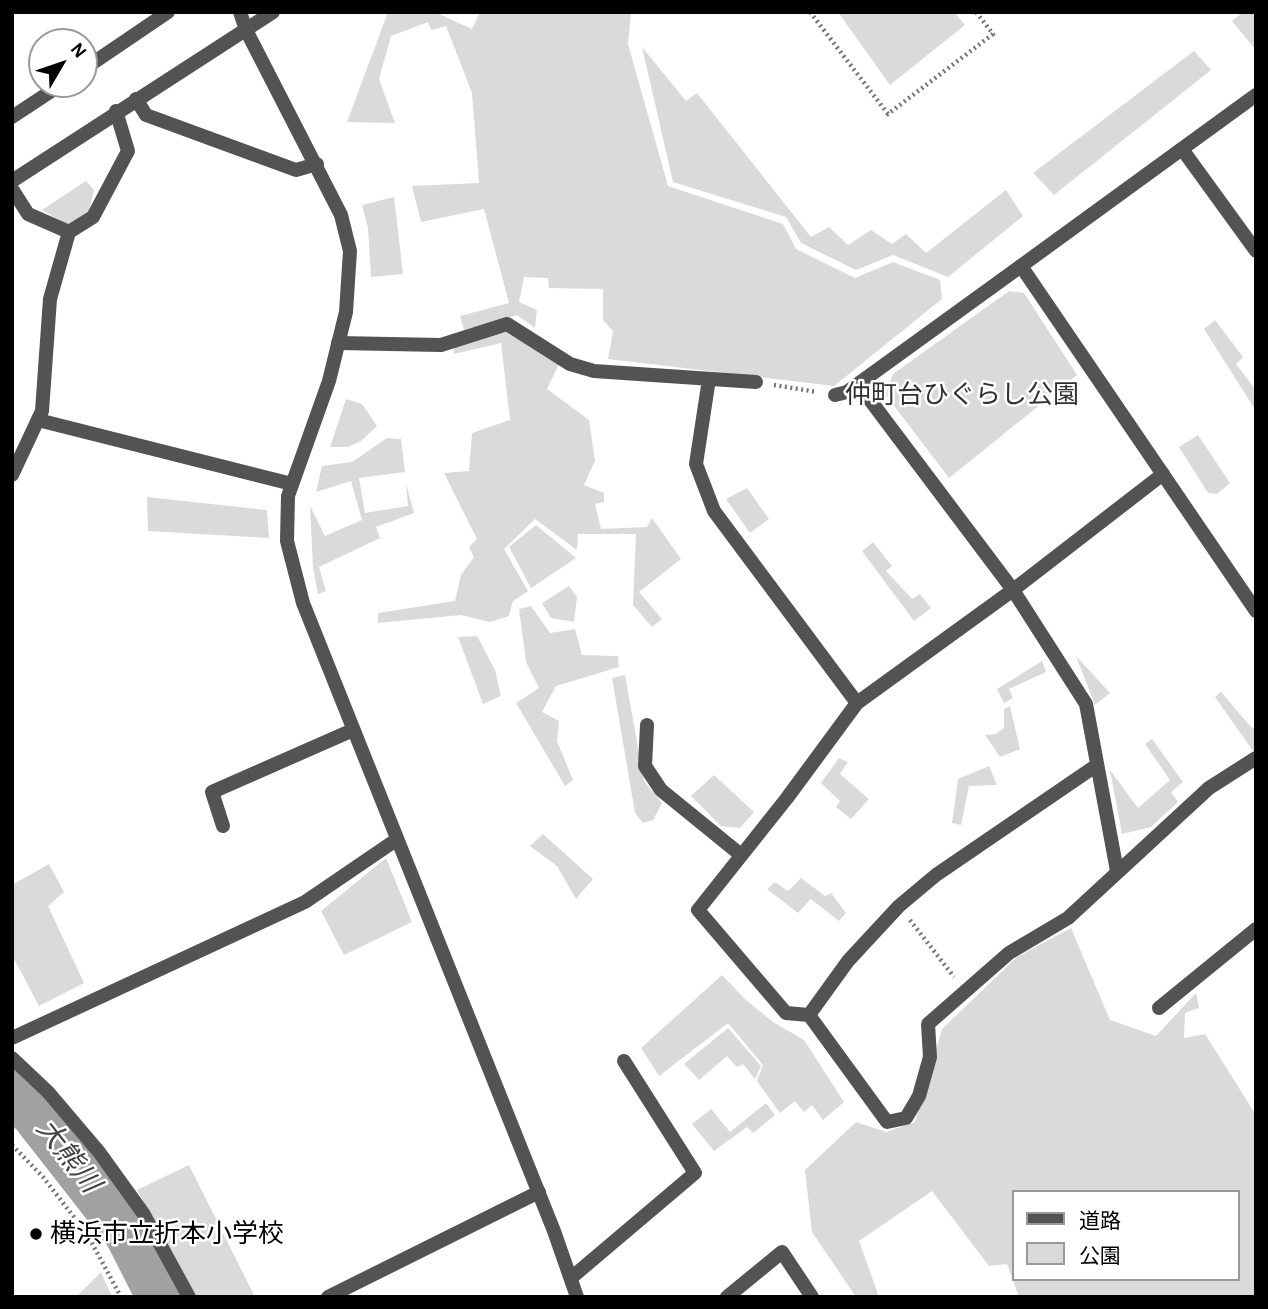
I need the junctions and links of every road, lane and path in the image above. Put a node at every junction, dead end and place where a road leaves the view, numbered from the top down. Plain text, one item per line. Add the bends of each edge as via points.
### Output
1 (168, 12) edge
2 (240, 12) edge
3 (273, 12) edge
4 (810, 12) edge
5 (976, 12) edge
6 (246, 30) junction
7 (98, 60) edge
8 (1256, 95) edge
9 (41, 98) edge
10 (136, 99) junction
11 (116, 111) junction
12 (12, 117) edge
13 (1182, 149) junction
14 (317, 164) junction
15 (12, 181) edge
16 (12, 189) edge
17 (69, 232) junction
18 (1256, 251) edge
19 (1021, 266) junction
20 (338, 343) junction
21 (709, 379) junction
22 (756, 382) joint
23 (858, 384) junction
24 (835, 395) joint
25 (38, 420) junction
26 (1163, 474) junction
27 (12, 475) edge
28 (292, 484) junction
29 (1013, 590) junction
30 (1256, 611) edge
31 (857, 703) junction
32 (647, 725) dead end
33 (353, 730) junction
34 (1256, 758) edge
35 (1097, 765) junction
36 (223, 826) dead end
37 (396, 841) junction
38 (741, 855) junction
39 (1117, 871) junction
40 (899, 906) junction
41 (1256, 929) edge
42 (964, 990) junction
43 (1159, 1008) dead end
44 (809, 1015) junction
45 (12, 1038) edge
46 (12, 1058) edge
47 (624, 1061) dead end
48 (12, 1145) edge
49 (538, 1192) junction
50 (571, 1278) junction
51 (121, 1297) edge
52 (189, 1297) edge
53 (328, 1297) edge
54 (577, 1297) edge
55 (727, 1297) edge
56 (812, 1297) edge

1 - 7 street
2 - 6 street
3 - 6 street
4 - 5 path via 888,114 993,34
6 - 10 street
6 - 14 street
8 - 13 street
9 - 12 street
10 - 11 street
10 - 14 street via 146,115 296,170
11 - 15 street
11 - 17 street via 128,151 93,216
13 - 18 street
13 - 19 street
14 - 20 street via 341,215 350,251 346,312
16 - 17 street via 28,214
17 - 25 street via 50,299
19 - 23 street
19 - 26 street
20 - 21 street via 441,345 507,324 570,364 594,371
20 - 28 street via 329,382
21 - 22 street
21 - 31 street via 696,464 714,511
22 - 24 path
23 - 24 street
23 - 29 street
25 - 27 street
25 - 28 street
26 - 29 street
26 - 30 street
28 - 33 street via 288,496 290,554 303,603
29 - 31 street
29 - 35 street via 1086,704
31 - 38 street
32 - 38 street via 645,766 662,790
33 - 36 street via 212,792
33 - 37 street
34 - 39 street via 1209,788
35 - 39 street
35 - 40 street via 936,875
37 - 45 street via 305,902
37 - 49 street
38 - 44 street via 698,910 786,1013
39 - 42 street via 1068,918 1009,953
40 - 42 path
40 - 44 street via 848,961
41 - 43 street
42 - 44 street via 928,1024 930,1057 919,1096 906,1118 887,1122
46 - 52 street via 114,1172 143,1213
47 - 50 street via 695,1173
48 - 51 path via 87,1234
49 - 50 street
49 - 53 street
50 - 54 street
55 - 56 street via 782,1252

